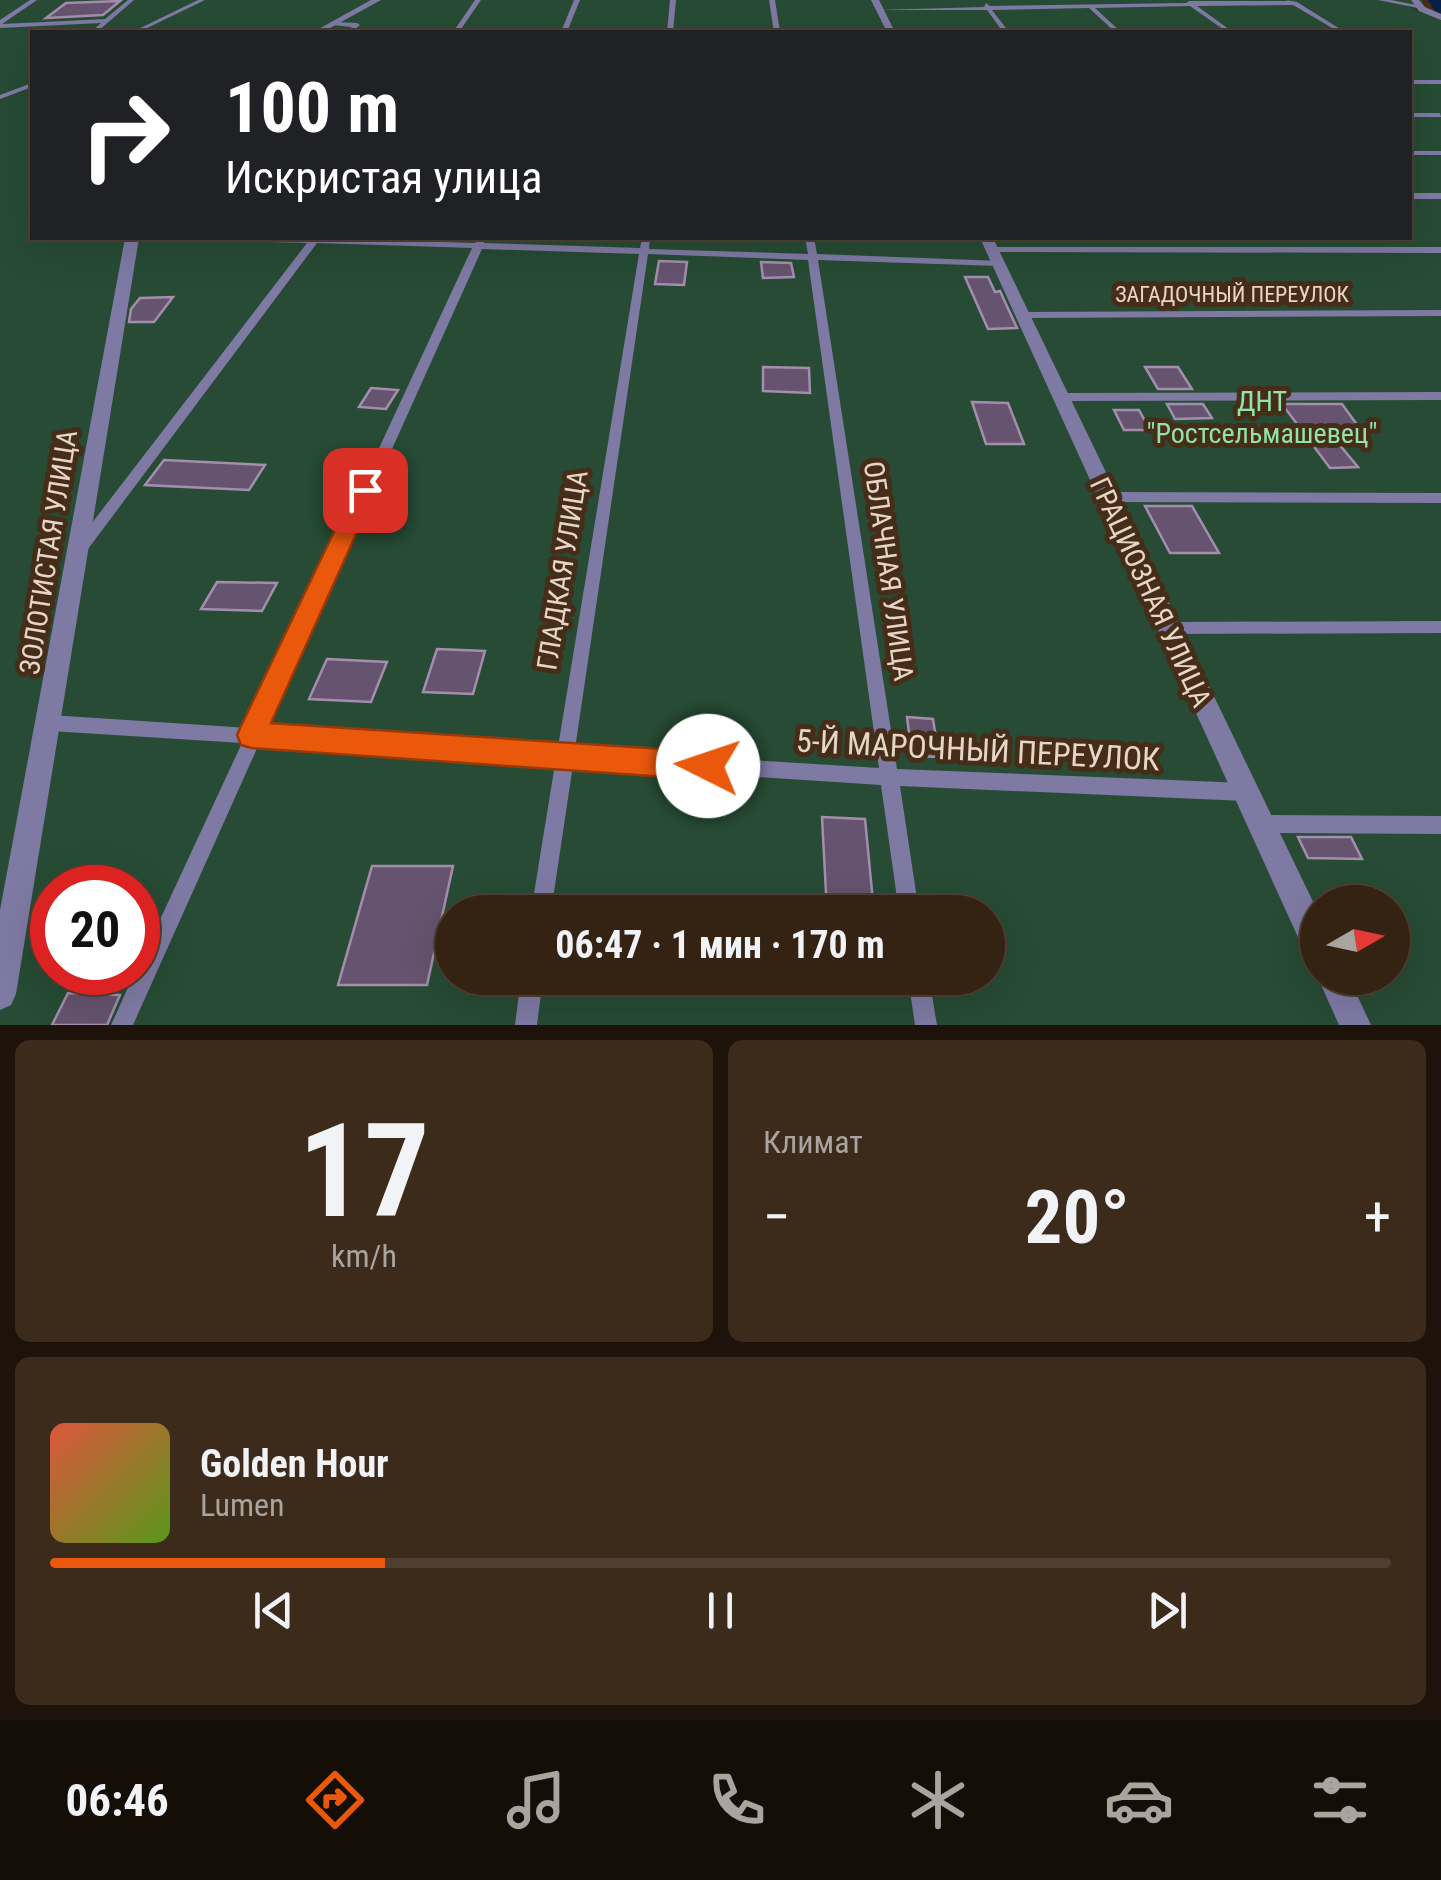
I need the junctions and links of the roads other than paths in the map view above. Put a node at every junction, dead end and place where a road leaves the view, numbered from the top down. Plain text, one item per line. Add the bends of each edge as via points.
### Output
1 (34, 0) edge
2 (132, 0) edge
3 (202, 0) edge
4 (377, 0) edge
5 (478, 0) edge
6 (576, 0) edge
7 (674, 0) edge
8 (772, 0) edge
9 (982, 0) edge
10 (1084, 0) edge
11 (1381, 0) edge
12 (1188, 2) edge
13 (1292, 2) edge
14 (1416, 3) edge
15 (878, 5) edge
16 (1090, 6) junction
17 (988, 8) junction
18 (1441, 17) edge
19 (105, 21) junction
20 (0, 24) edge
21 (334, 24) junction
22 (96, 30) edge
23 (139, 30) edge
24 (322, 30) edge
25 (352, 30) edge
26 (457, 30) edge
27 (565, 30) edge
28 (670, 30) edge
29 (777, 30) edge
30 (890, 30) edge
31 (1004, 30) edge
32 (1116, 30) edge
33 (1227, 30) edge
34 (1339, 30) edge
35 (1412, 75) edge
36 (1412, 82) edge
37 (1424, 82) junction
38 (1441, 82) edge
39 (30, 86) edge
40 (1, 96) edge
41 (1412, 115) edge
42 (1440, 115) edge
43 (1412, 153) edge
44 (1441, 153) edge
45 (1412, 196) edge
46 (1441, 196) edge
47 (132, 240) edge
48 (314, 240) edge
49 (398, 240) edge
50 (810, 240) edge
51 (480, 242) edge
52 (645, 245) edge
53 (992, 250) edge
54 (1441, 250) edge
55 (814, 259) junction
56 (1441, 313) edge
57 (1024, 315) junction
58 (1441, 396) edge
59 (1061, 397) junction
60 (1106, 498) junction
61 (1441, 498) edge
62 (76, 553) junction
63 (1441, 627) edge
64 (1168, 628) junction
65 (50, 723) junction
66 (251, 735) junction
67 (563, 757) junction
68 (888, 777) junction
69 (1245, 792) junction
70 (1259, 824) junction
71 (1441, 825) edge
72 (543, 895) edge
73 (906, 895) edge
74 (1300, 909) edge
75 (0, 994) edge
76 (530, 995) edge
77 (921, 995) edge
78 (1340, 995) edge
79 (122, 1025) edge
80 (526, 1025) edge
81 (926, 1025) edge
82 (1355, 1025) edge

1 - 20 lane
2 - 19 lane
3 - 23 lane
4 - 21 street
5 - 26 lane
6 - 27 lane
7 - 28 lane
8 - 29 lane
9 - 17 lane
10 - 16 lane
11 - 14 lane
12 - 13 lane
12 - 16 lane
12 - 33 lane
13 - 34 lane
14 - 18 street
15 - 17 lane
15 - 30 street
16 - 17 lane
16 - 32 lane
17 - 31 lane
19 - 20 lane
19 - 22 lane
21 - 24 street
21 - 25 lane via 358,25
35 - 37 lane
36 - 37 lane
37 - 38 lane
39 - 40 lane
41 - 42 lane
43 - 44 lane
45 - 46 lane
47 - 62 street, ЗОЛОТИСТАЯ УЛИЦА
48 - 62 lane
49 - 51 lane
50 - 55 lane, ОБЛАЧНАЯ УЛИЦА
51 - 52 lane
51 - 66 lane
52 - 55 lane
52 - 67 lane, ГЛАДКАЯ УЛИЦА
53 - 54 lane
53 - 55 lane
53 - 57 street, ГРАЦИОЗНАЯ УЛИЦА
55 - 68 lane, ОБЛАЧНАЯ УЛИЦА
56 - 57 lane, ЗАГАДОЧНЫЙ ПЕРЕУЛОК
57 - 59 street, ГРАЦИОЗНАЯ УЛИЦА
58 - 59 lane
59 - 60 street, ГРАЦИОЗНАЯ УЛИЦА
60 - 61 lane
60 - 64 street, ГРАЦИОЗНАЯ УЛИЦА
62 - 65 street, ЗОЛОТИСТАЯ УЛИЦА
63 - 64 lane
64 - 69 street, ГРАЦИОЗНАЯ УЛИЦА
65 - 66 lane, 5-Й МАРОЧНЫЙ ПЕРЕУЛОК
65 - 75 street, ЗОЛОТИСТАЯ УЛИЦА
66 - 67 lane, 5-Й МАРОЧНЫЙ ПЕРЕУЛОК
66 - 79 lane
67 - 68 lane, 5-Й МАРОЧНЫЙ ПЕРЕУЛОК
67 - 72 lane, ГЛАДКАЯ УЛИЦА
68 - 69 lane, 5-Й МАРОЧНЫЙ ПЕРЕУЛОК
68 - 73 lane, ОБЛАЧНАЯ УЛИЦА
69 - 70 street, ГРАЦИОЗНАЯ УЛИЦА
70 - 71 lane
70 - 74 street, ГРАЦИОЗНАЯ УЛИЦА
76 - 80 lane
77 - 81 lane
78 - 82 street

